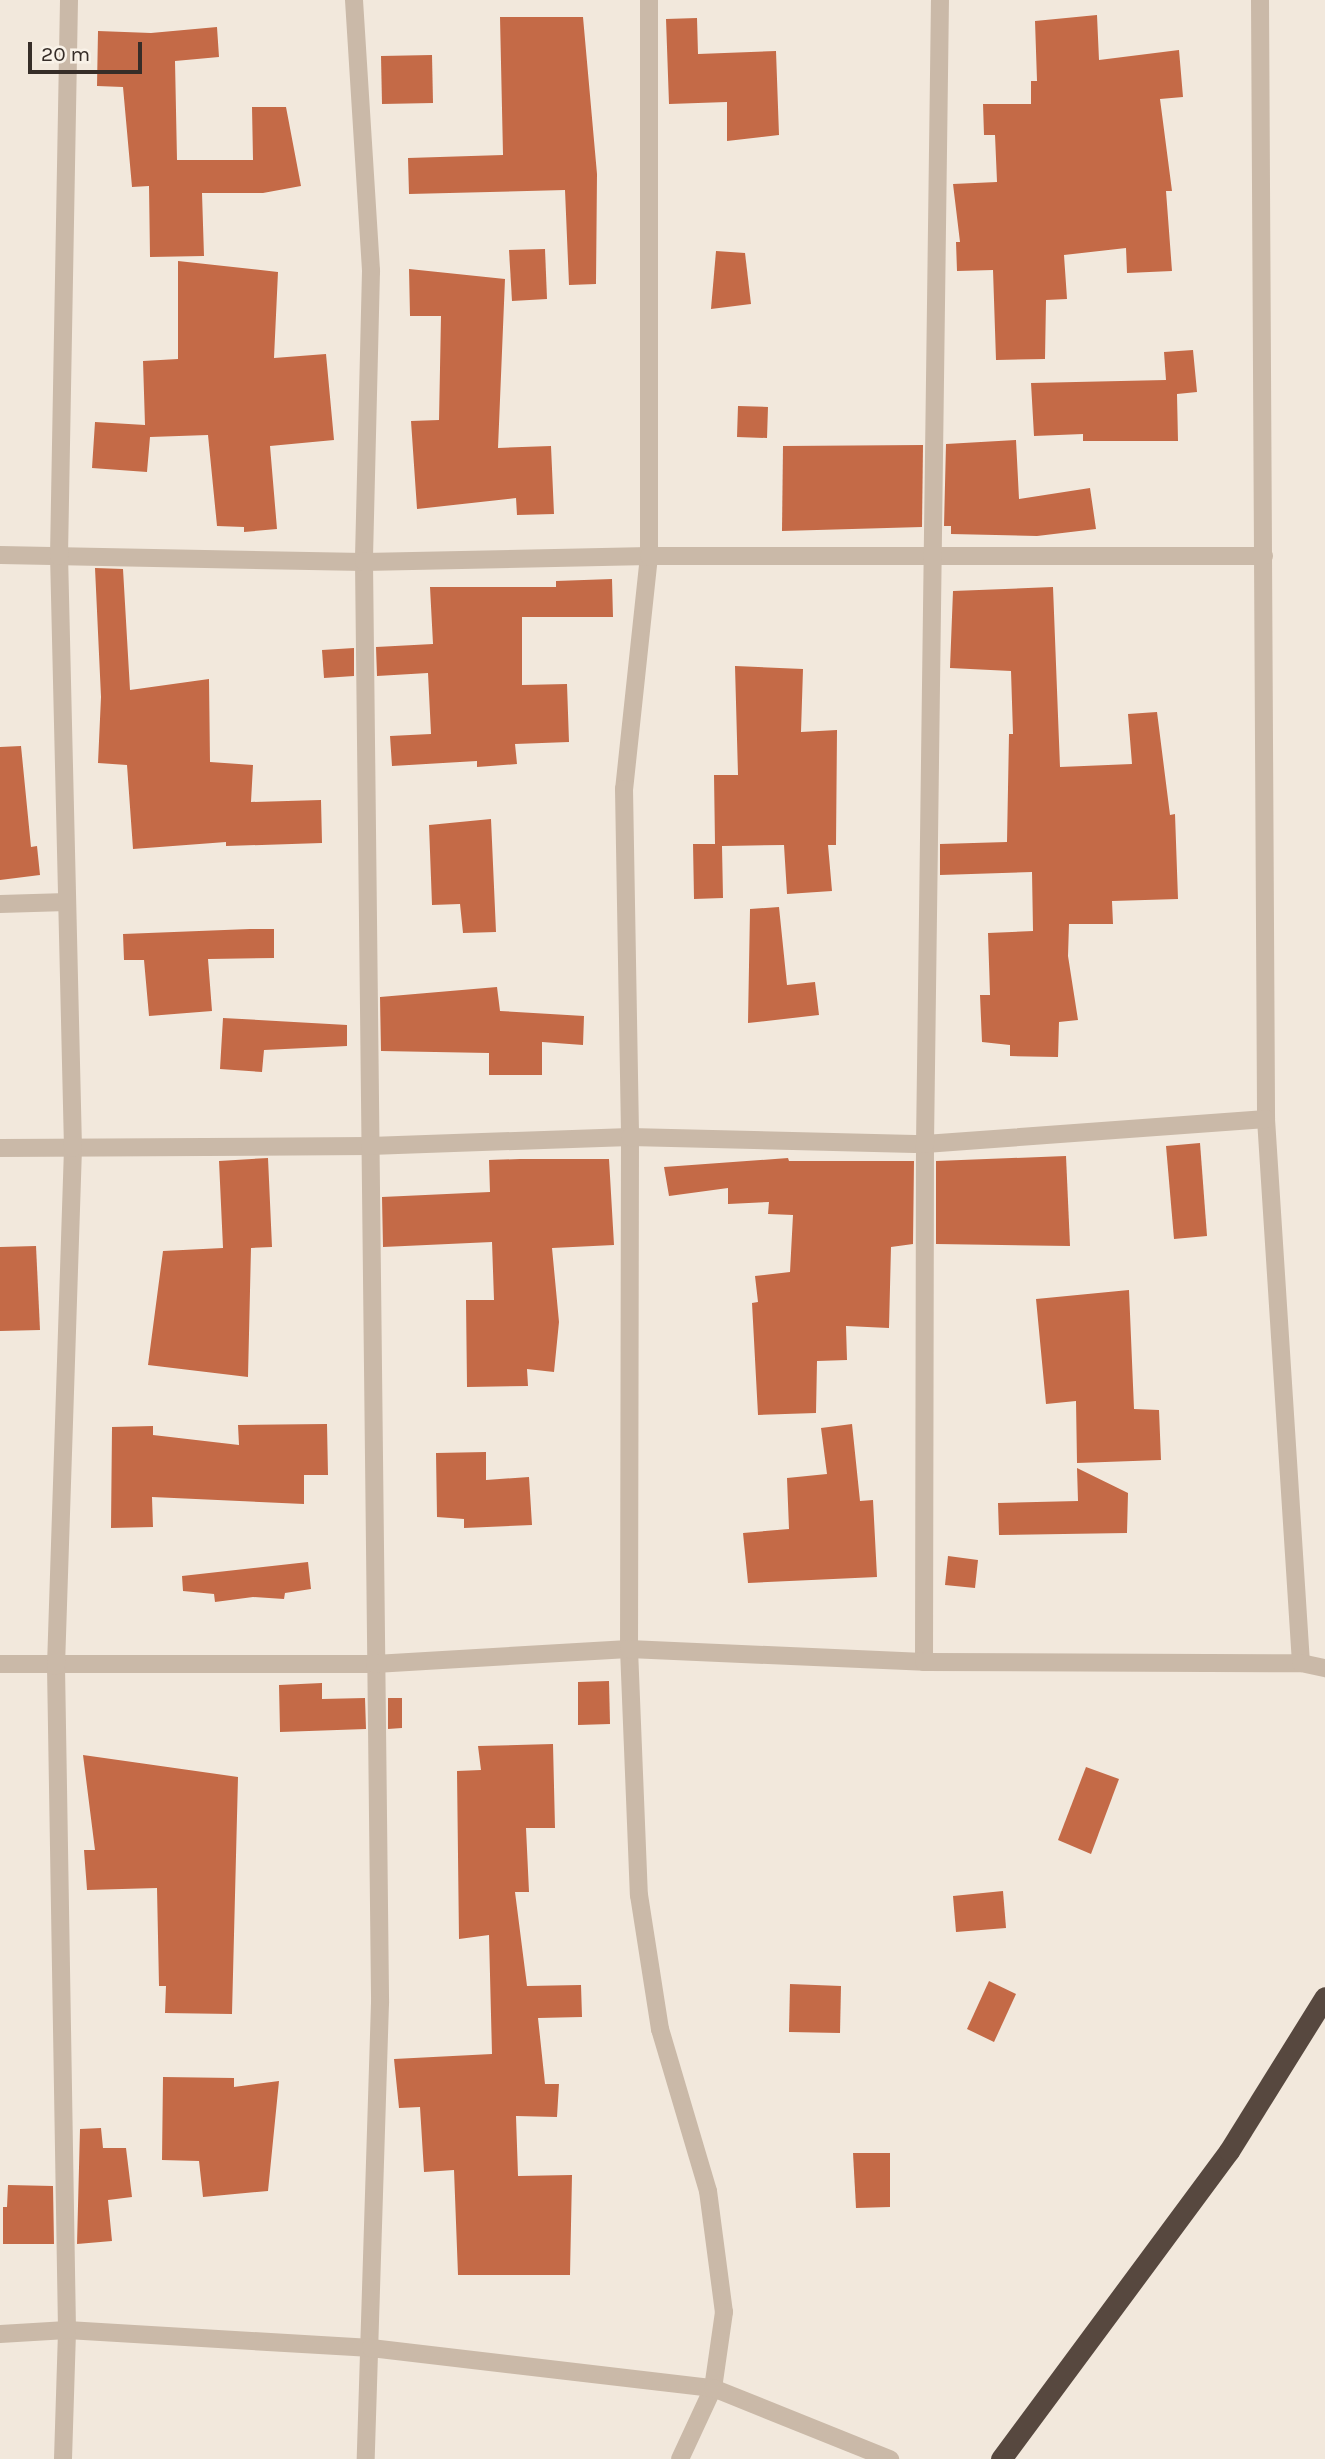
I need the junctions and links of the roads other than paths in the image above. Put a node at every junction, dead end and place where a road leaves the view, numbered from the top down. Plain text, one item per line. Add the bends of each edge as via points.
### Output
1 (69, 0) edge
2 (354, 0) edge
3 (649, 0) edge
4 (940, 0) edge
5 (1260, 0) edge
6 (0, 555) edge
7 (59, 556) junction
8 (649, 556) junction
9 (1264, 556) junction
10 (932, 558) junction
11 (364, 562) junction
12 (67, 902) junction
13 (0, 904) edge
14 (1266, 1119) junction
15 (630, 1137) junction
16 (925, 1144) junction
17 (370, 1146) junction
18 (0, 1148) edge
19 (73, 1149) junction
20 (629, 1649) junction
21 (924, 1662) junction
22 (1301, 1663) junction
23 (0, 1664) edge
24 (375, 1664) junction
25 (56, 1666) junction
26 (1325, 1668) edge
27 (1325, 1997) edge
28 (67, 2330) junction
29 (0, 2334) edge
30 (372, 2348) junction
31 (713, 2388) junction
32 (63, 2459) edge
33 (366, 2459) edge
34 (680, 2459) edge
35 (890, 2459) edge
36 (1001, 2459) edge

1 - 7 street
2 - 11 street via 371,271
3 - 8 street
4 - 10 street
5 - 9 street
6 - 7 street
7 - 11 street
7 - 12 street
8 - 10 street
8 - 11 street
8 - 15 street via 624,789
9 - 10 street
9 - 14 street
10 - 16 street
11 - 17 street
12 - 13 street
12 - 19 street
14 - 16 street
14 - 22 street
15 - 16 street
15 - 17 street
15 - 20 street
16 - 21 street
17 - 19 street
17 - 24 street
18 - 19 street
19 - 25 street
20 - 21 street
20 - 24 street
20 - 31 street via 639,1895 660,2029 708,2191 724,2312
21 - 22 street
22 - 26 street
23 - 25 street
24 - 25 street
24 - 30 street via 380,2003
25 - 28 street
27 - 36 highway via 1229,2151
28 - 29 street
28 - 30 street
28 - 32 street
30 - 31 street
30 - 33 street
31 - 34 street
31 - 35 street

